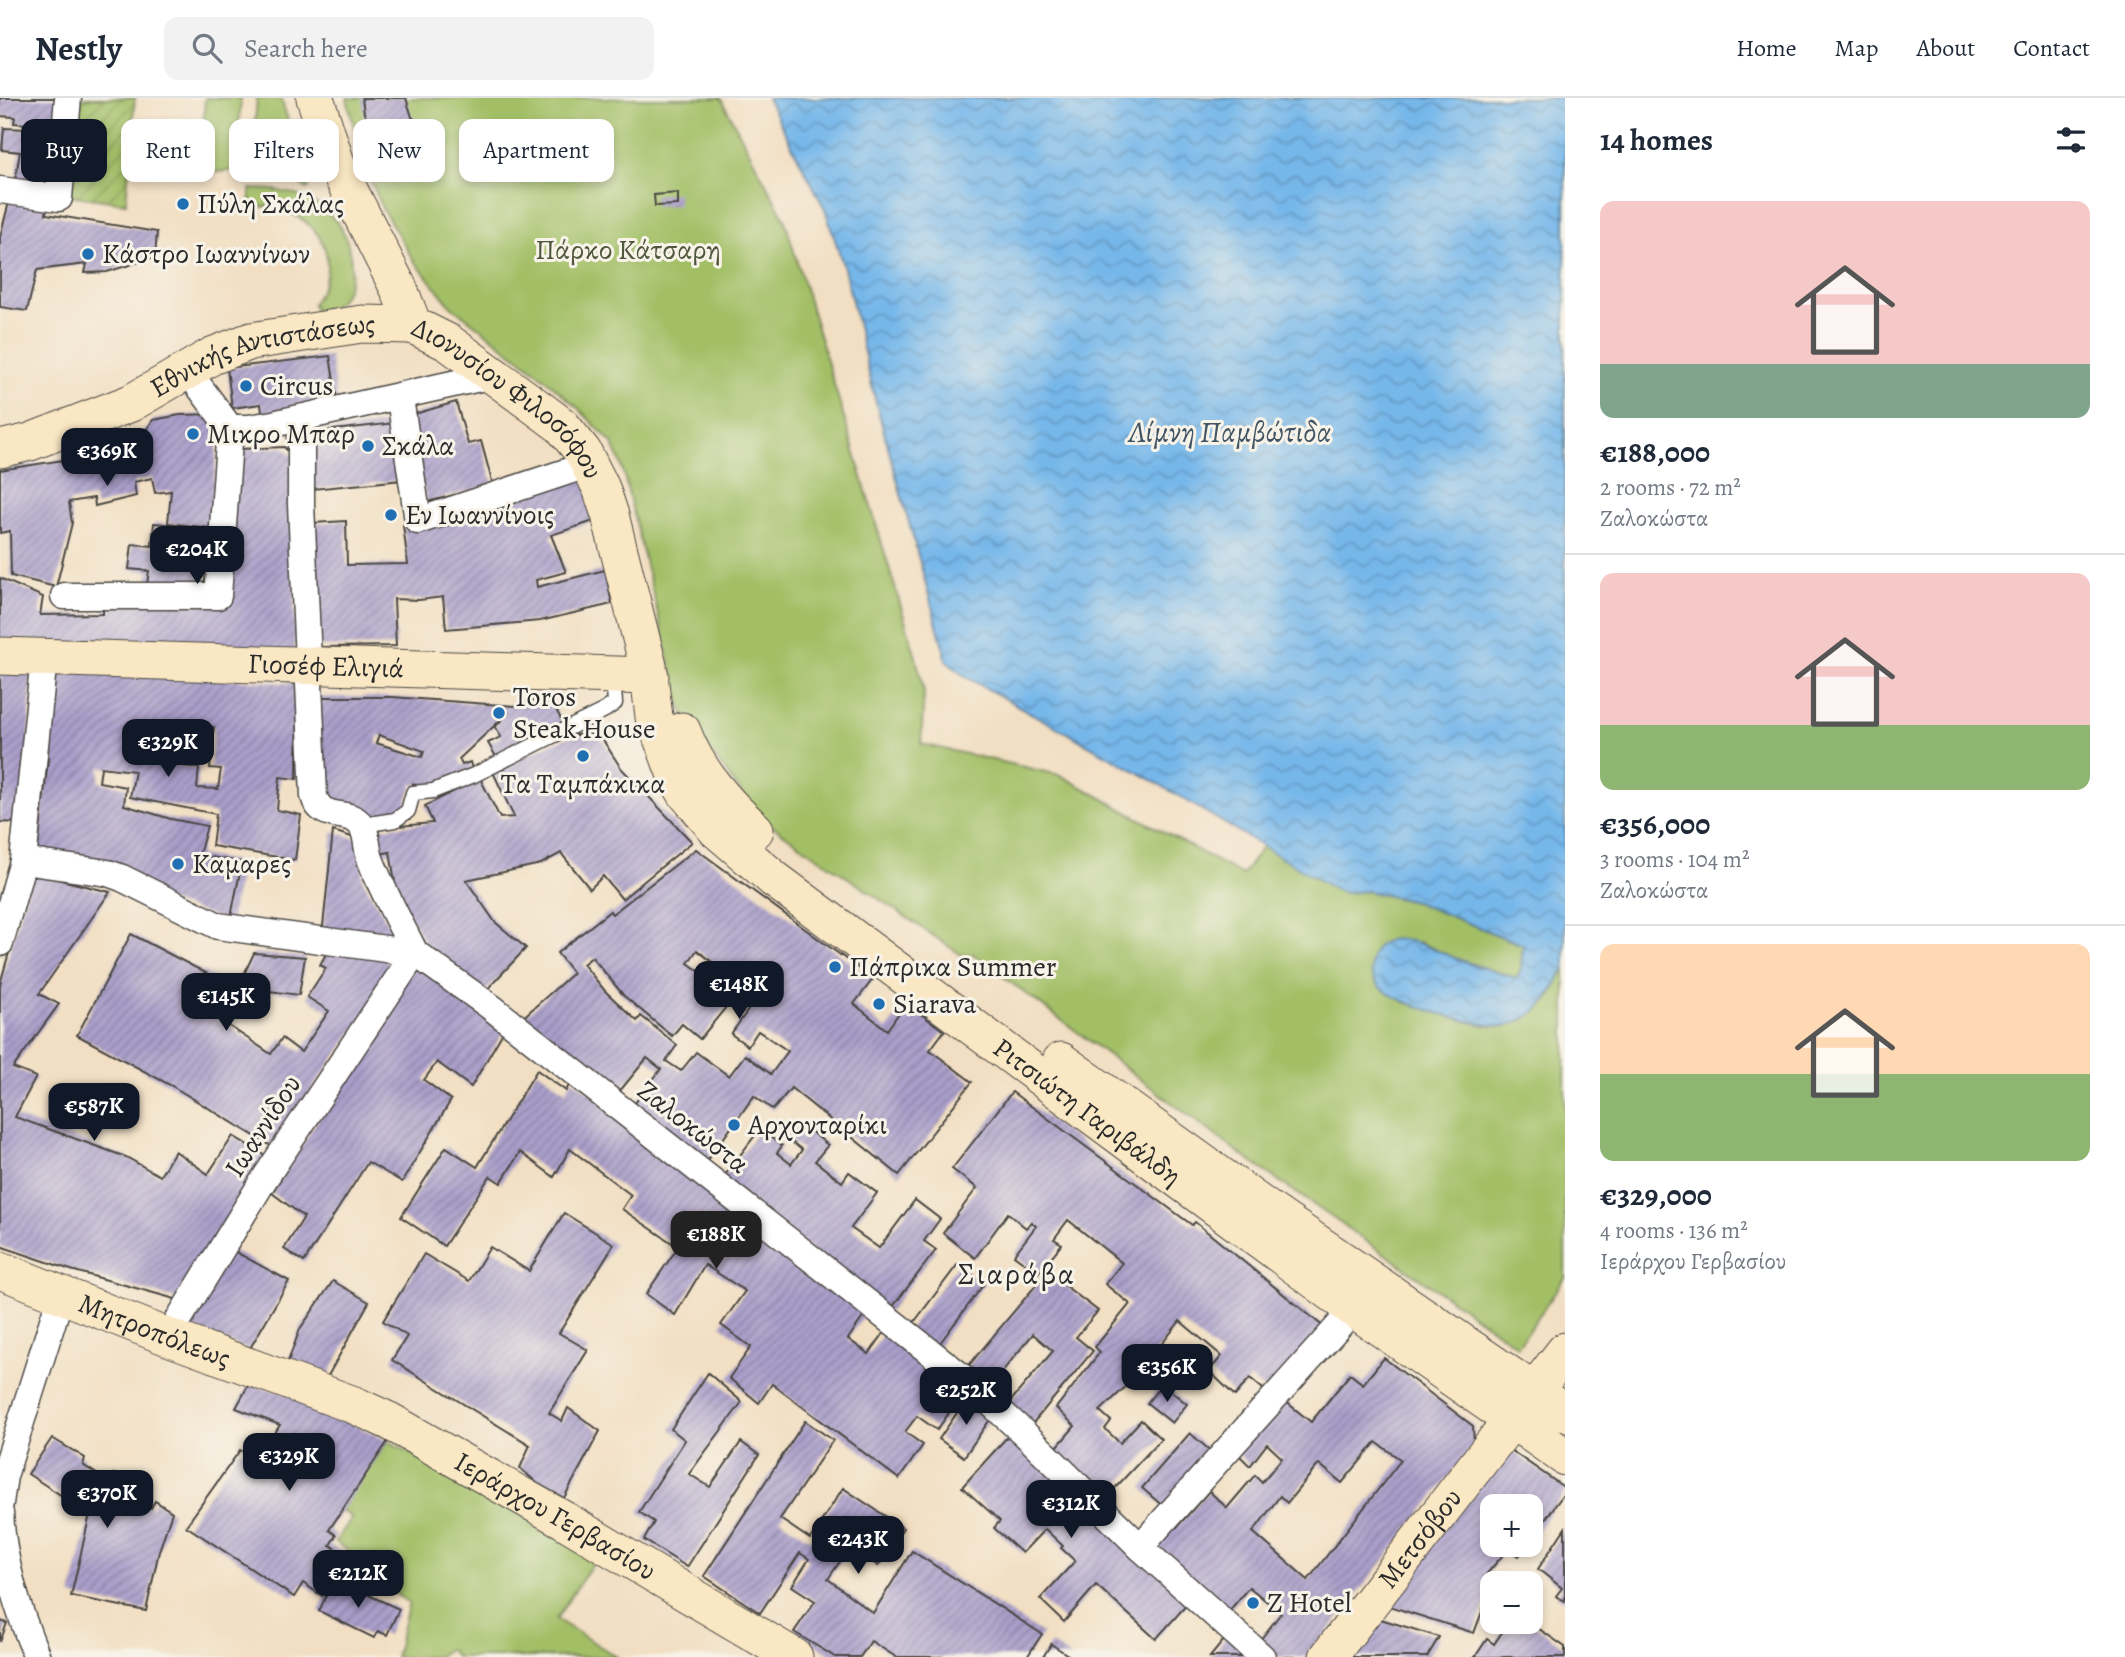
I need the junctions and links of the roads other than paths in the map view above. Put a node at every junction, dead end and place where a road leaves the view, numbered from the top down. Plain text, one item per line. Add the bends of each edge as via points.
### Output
1 (68, 98) edge
2 (315, 98) edge
3 (0, 190) edge
4 (413, 325) junction
5 (187, 369) junction
6 (493, 375) junction
7 (400, 398) junction
8 (301, 419) junction
9 (230, 428) junction
10 (0, 449) edge
11 (590, 464) junction
12 (64, 596) dead end
13 (0, 656) edge
14 (44, 657) junction
15 (307, 665) junction
16 (613, 674) junction
17 (650, 676) junction
18 (362, 825) junction
19 (23, 861) junction
20 (0, 943) edge
21 (415, 953) junction
22 (0, 1270) edge
23 (61, 1295) junction
24 (1354, 1309) junction
25 (168, 1337) junction
26 (1565, 1351) edge
27 (308, 1390) joint
28 (1523, 1406) junction
29 (1565, 1413) edge
30 (1565, 1457) edge
31 (0, 1503) edge
32 (0, 1513) edge
33 (1140, 1547) junction
34 (7, 1593) edge
35 (37, 1657) edge
36 (794, 1657) edge
37 (1262, 1657) edge
38 (1328, 1657) edge

1 - 3 street via 58,198
2 - 4 main road, Διονυσίου Φιλοσόφου via 337,166
4 - 5 main road, Εθνικής Αντιστάσεως via 362,324 251,341
4 - 6 main road, Διονυσίου Φιλοσόφου via 449,342
5 - 9 street
5 - 10 main road, Εθνικής Αντιστάσεως via 131,403
6 - 7 street
6 - 11 main road, Διονυσίου Φιλοσόφου via 562,426
7 - 8 street
7 - 11 street via 418,521
8 - 9 street
8 - 15 street
9 - 12 street via 218,596
11 - 17 main road, Διονυσίου Φιλοσόφου via 610,515
13 - 14 main road, Γιοσέφ Ελιγιά
14 - 15 main road, Γιοσέφ Ελιγιά
14 - 19 street
15 - 16 main road, Γιοσέφ Ελιγιά
15 - 18 street via 316,806
16 - 17 main road, Γιοσέφ Ελιγιά
16 - 18 lane via 615,703 605,710 474,775 413,793 408,811 395,820
17 - 24 main road, Ριτσιώτη Γαριβάλδη via 654,717 677,778 696,807 731,842 774,879
17 - 28 main road, Ριτσιώτη Γαριβάλδη via 673,709 691,755 707,779 743,820 778,850
18 - 21 street via 370,860
19 - 20 street
19 - 21 street, Ζαλοκώστα via 122,877 218,926
21 - 25 street, Ιωαννίδου via 263,1181
21 - 33 street, Ζαλοκώστα via 491,1007 908,1332 1025,1434
22 - 23 main road, Μητροπόλεως
23 - 25 main road, Μητροπόλεως
23 - 31 street via 4,1476
24 - 28 main road, Ριτσιώτη Γαριβάλδη
24 - 33 street
25 - 27 main road, Μητροπόλεως
26 - 28 main road, Μετσόβου
27 - 36 main road, Ιεράρχου Γερβασίου via 355,1405 410,1432
28 - 29 main road
28 - 30 main road
28 - 38 main road, Μετσόβου
32 - 34 street
33 - 37 street, Ζαλοκώστα
34 - 35 street

